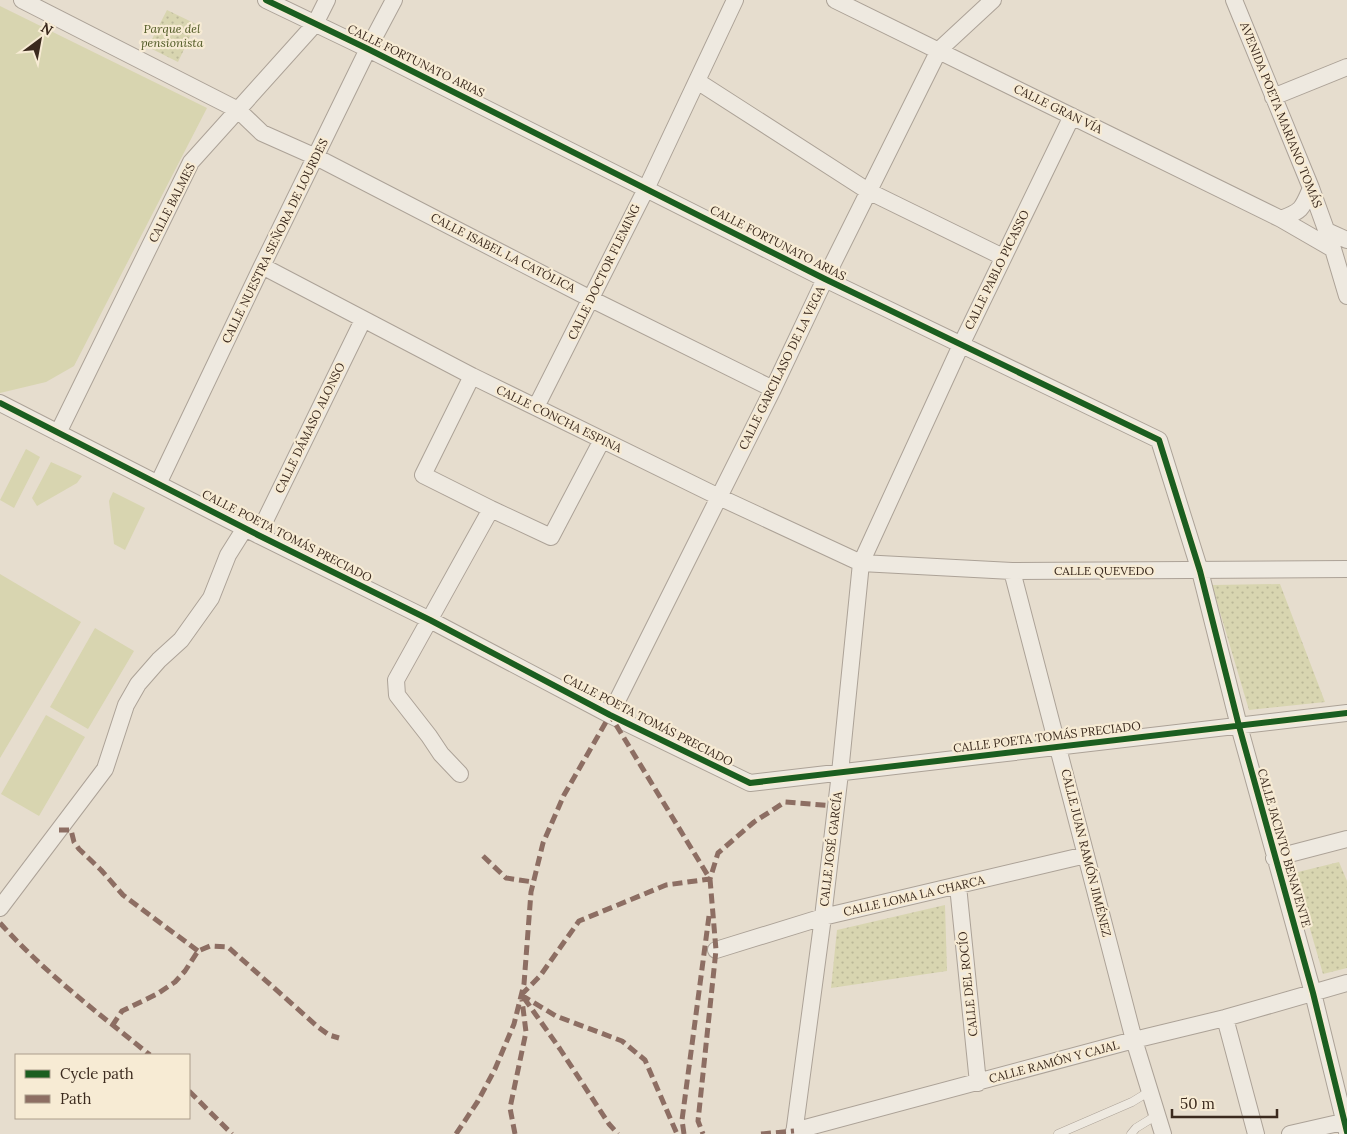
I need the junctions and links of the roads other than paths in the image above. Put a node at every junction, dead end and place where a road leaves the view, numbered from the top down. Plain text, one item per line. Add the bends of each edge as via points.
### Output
1 (266, 0) edge
2 (327, 0) edge
3 (394, 0) edge
4 (735, 0) edge
5 (835, 0) edge
6 (993, 0) edge
7 (1234, 0) edge
8 (1245, 0) edge
9 (33, 2) edge
10 (315, 24) junction
11 (368, 49) junction
12 (939, 50) junction
13 (1257, 53) junction
14 (1347, 67) edge
15 (697, 81) junction
16 (1272, 96) junction
17 (238, 110) junction
18 (1072, 116) junction
19 (316, 157) junction
20 (1311, 188) junction
21 (646, 189) junction
22 (868, 191) junction
23 (1281, 219) junction
24 (1340, 244) edge
25 (1003, 257) junction
26 (262, 266) junction
27 (825, 279) junction
28 (1347, 296) edge
29 (592, 298) junction
30 (363, 320) junction
31 (961, 344) junction
32 (472, 376) junction
33 (773, 389) junction
34 (0, 404) edge
35 (536, 407) junction
36 (58, 433) junction
37 (602, 440) junction
38 (158, 484) junction
39 (719, 497) junction
40 (490, 510) junction
41 (251, 532) junction
42 (861, 563) junction
43 (1347, 570) edge
44 (1012, 571) junction
45 (1200, 571) junction
46 (430, 620) junction
47 (1347, 713) edge
48 (610, 715) junction
49 (1239, 726) junction
50 (1059, 747) junction
51 (840, 773) junction
52 (460, 774) dead end
53 (1347, 839) edge
54 (1086, 855) junction
55 (1274, 858) junction
56 (958, 886) junction
57 (0, 908) edge
58 (823, 917) junction
59 (716, 950) dead end
60 (1347, 984) edge
61 (1313, 993) junction
62 (1225, 1018) junction
63 (1134, 1040) junction
64 (978, 1083) junction
65 (1150, 1091) junction
66 (1157, 1115) junction
67 (1346, 1125) edge
68 (794, 1132) edge
69 (1058, 1134) edge
70 (1131, 1134) edge
71 (1163, 1134) edge
72 (1256, 1134) edge
73 (1290, 1134) edge

1 - 10 street, CALLE FORTUNATO ARIAS
2 - 10 street, CALLE BALMES
3 - 11 street, CALLE NUESTRA SEÑORA DE LOURDES
4 - 15 street, CALLE DOCTOR FLEMING
5 - 12 street, CALLE GRAN VÍA
6 - 12 street
7 - 13 street, AVENIDA POETA MARIANO TOMÁS
8 - 13 street
9 - 17 street, CALLE ISABEL LA CATÓLICA
10 - 11 street, CALLE FORTUNATO ARIAS
10 - 17 street, CALLE BALMES
11 - 19 street, CALLE NUESTRA SEÑORA DE LOURDES
11 - 21 street, CALLE FORTUNATO ARIAS
12 - 18 street, CALLE GRAN VÍA
12 - 22 street, CALLE GARCILASO DE LA VEGA
13 - 16 street, AVENIDA POETA MARIANO TOMÁS
14 - 16 street
15 - 21 street, CALLE DOCTOR FLEMING
15 - 22 street
16 - 20 street, AVENIDA POETA MARIANO TOMÁS
17 - 19 street, CALLE ISABEL LA CATÓLICA via 262,133
17 - 36 street, CALLE BALMES via 191,162
18 - 23 street, CALLE GRAN VÍA
18 - 25 street, CALLE PABLO PICASSO
19 - 26 street, CALLE NUESTRA SEÑORA DE LOURDES
19 - 29 street, CALLE ISABEL LA CATÓLICA
20 - 23 street via 1298,212
20 - 24 street, AVENIDA POETA MARIANO TOMÁS via 1327,231
21 - 27 street, CALLE FORTUNATO ARIAS
21 - 29 street, CALLE DOCTOR FLEMING
22 - 25 street
22 - 27 street, CALLE GARCILASO DE LA VEGA
23 - 24 street, CALLE GRAN VÍA
24 - 28 street, AVENIDA POETA MARIANO TOMÁS
25 - 31 street, CALLE PABLO PICASSO
26 - 30 street, CALLE CONCHA ESPINA
26 - 38 street, CALLE NUESTRA SEÑORA DE LOURDES
27 - 31 street, CALLE FORTUNATO ARIAS
27 - 33 street, CALLE GARCILASO DE LA VEGA
29 - 33 street, CALLE ISABEL LA CATÓLICA
29 - 35 street, CALLE DOCTOR FLEMING
30 - 32 street, CALLE CONCHA ESPINA
30 - 41 street, CALLE DÁMASO ALONSO
31 - 42 street, CALLE PABLO PICASSO
31 - 45 street, CALLE FORTUNATO ARIAS via 1159,440
32 - 35 street, CALLE CONCHA ESPINA
32 - 40 street via 423,475
33 - 39 street, CALLE GARCILASO DE LA VEGA
34 - 36 street, CALLE POETA TOMÁS PRECIADO
35 - 37 street, CALLE CONCHA ESPINA
36 - 38 street, CALLE POETA TOMÁS PRECIADO
37 - 39 street, CALLE CONCHA ESPINA
37 - 40 street via 551,537
38 - 41 street, CALLE POETA TOMÁS PRECIADO
39 - 42 street, CALLE CONCHA ESPINA
39 - 48 street, CALLE GARCILASO DE LA VEGA
40 - 46 street
41 - 46 street, CALLE POETA TOMÁS PRECIADO
41 - 57 street, CALLE DÁMASO ALONSO via 228,556 211,598 180,640 138,684 126,705 105,769
42 - 44 street, CALLE QUEVEDO
42 - 51 street, CALLE JOSÉ GARCÍA
43 - 45 street, CALLE QUEVEDO
44 - 45 street, CALLE QUEVEDO
44 - 50 street, CALLE JUAN RAMÓN JIMÉNEZ
45 - 49 street, CALLE JACINTO BENAVENTE
46 - 48 street, CALLE POETA TOMÁS PRECIADO
46 - 52 street via 396,680 397,695 440,754
47 - 49 street, CALLE POETA TOMÁS PRECIADO
48 - 51 street, CALLE POETA TOMÁS PRECIADO via 750,783
49 - 50 street, CALLE POETA TOMÁS PRECIADO
49 - 55 street, CALLE JACINTO BENAVENTE
50 - 51 street, CALLE POETA TOMÁS PRECIADO
50 - 54 street, CALLE JUAN RAMÓN JIMÉNEZ
51 - 58 street, CALLE JOSÉ GARCÍA
53 - 55 street
54 - 56 street, CALLE LOMA LA CHARCA
54 - 63 street, CALLE JUAN RAMÓN JIMÉNEZ
55 - 61 street, CALLE JACINTO BENAVENTE
56 - 58 street, CALLE LOMA LA CHARCA
56 - 64 street, CALLE DEL ROCÍO
58 - 59 street, CALLE LOMA LA CHARCA
58 - 68 street, CALLE JOSÉ GARCÍA
60 - 61 street, CALLE RAMÓN Y CAJAL
61 - 62 street, CALLE RAMÓN Y CAJAL
61 - 67 street, CALLE JACINTO BENAVENTE
62 - 63 street, CALLE RAMÓN Y CAJAL
62 - 72 street
63 - 64 street, CALLE RAMÓN Y CAJAL
63 - 65 street, CALLE JUAN RAMÓN JIMÉNEZ
64 - 68 street, CALLE RAMÓN Y CAJAL
65 - 66 street, CALLE JUAN RAMÓN JIMÉNEZ
65 - 69 lane
66 - 70 lane
66 - 71 street, CALLE JUAN RAMÓN JIMÉNEZ
67 - 73 street

